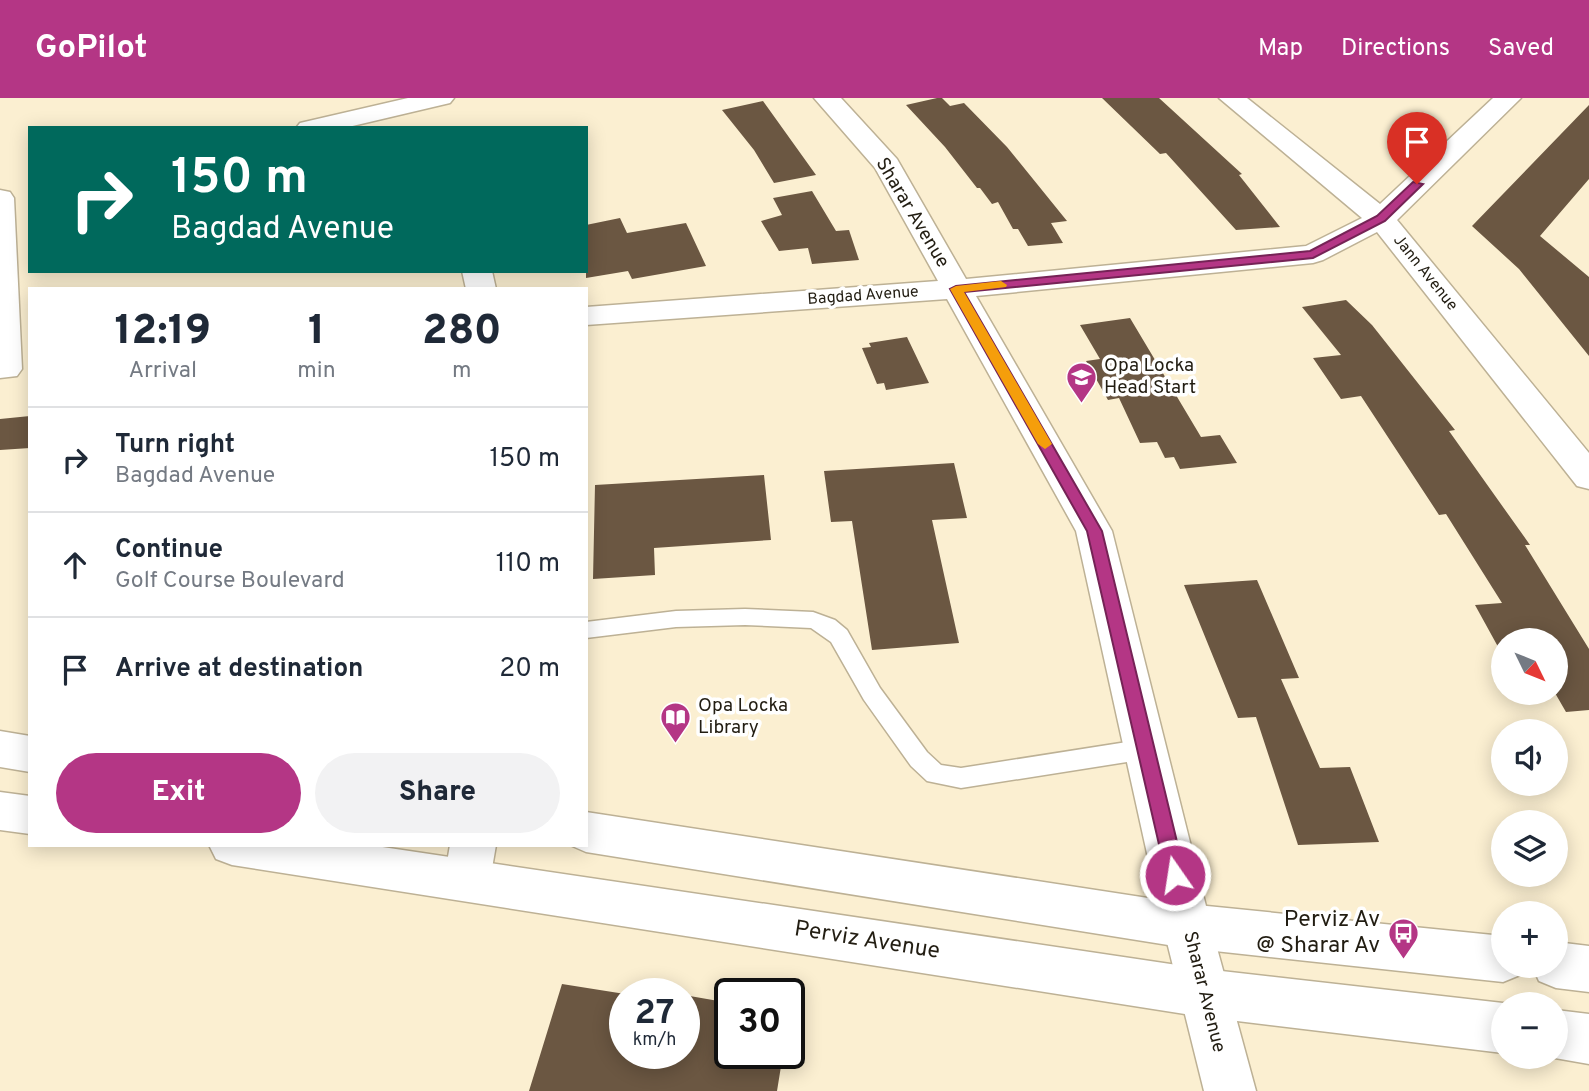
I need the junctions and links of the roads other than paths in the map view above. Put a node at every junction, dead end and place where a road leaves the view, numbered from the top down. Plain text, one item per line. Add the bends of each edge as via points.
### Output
1 (441, 98) edge
2 (827, 98) edge
3 (1232, 98) edge
4 (1508, 98) edge
5 (409, 101) edge
6 (316, 126) edge
7 (423, 126) edge
8 (28, 192) edge
9 (0, 199) edge
10 (1381, 219) junction
11 (956, 289) junction
12 (588, 316) edge
13 (12, 369) edge
14 (1589, 477) edge
15 (588, 630) edge
16 (0, 749) edge
17 (1146, 749) junction
18 (28, 754) edge
19 (0, 811) edge
20 (28, 815) edge
21 (588, 832) edge
22 (258, 847) edge
23 (470, 863) edge
24 (1187, 926) junction
25 (1491, 959) edge
26 (1568, 966) edge
27 (1589, 969) edge
28 (1204, 993) junction
29 (1491, 1027) edge
30 (1568, 1036) edge
31 (1589, 1039) edge
32 (1230, 1091) edge

1 - 5 street
2 - 11 street, Sharar Avenue via 887,165
3 - 10 street, Jann Avenue
4 - 10 street, Bagdad Avenue
5 - 6 street
5 - 7 street
8 - 9 street
9 - 13 street
10 - 11 street, Bagdad Avenue via 1313,254
10 - 14 street, Jann Avenue
11 - 12 street, Bagdad Avenue
11 - 17 street, Sharar Avenue via 1094,531
15 - 17 lane via 745,617 813,620 839,636 872,694 935,774 961,778
16 - 18 street
17 - 24 street, Sharar Avenue
19 - 20 street
21 - 24 street
22 - 23 street, Perviz Avenue
23 - 28 street, Perviz Avenue
24 - 25 street
24 - 28 street, Sharar Avenue
26 - 27 street
28 - 29 street, Perviz Avenue
28 - 32 street, Sharar Avenue
30 - 31 street

